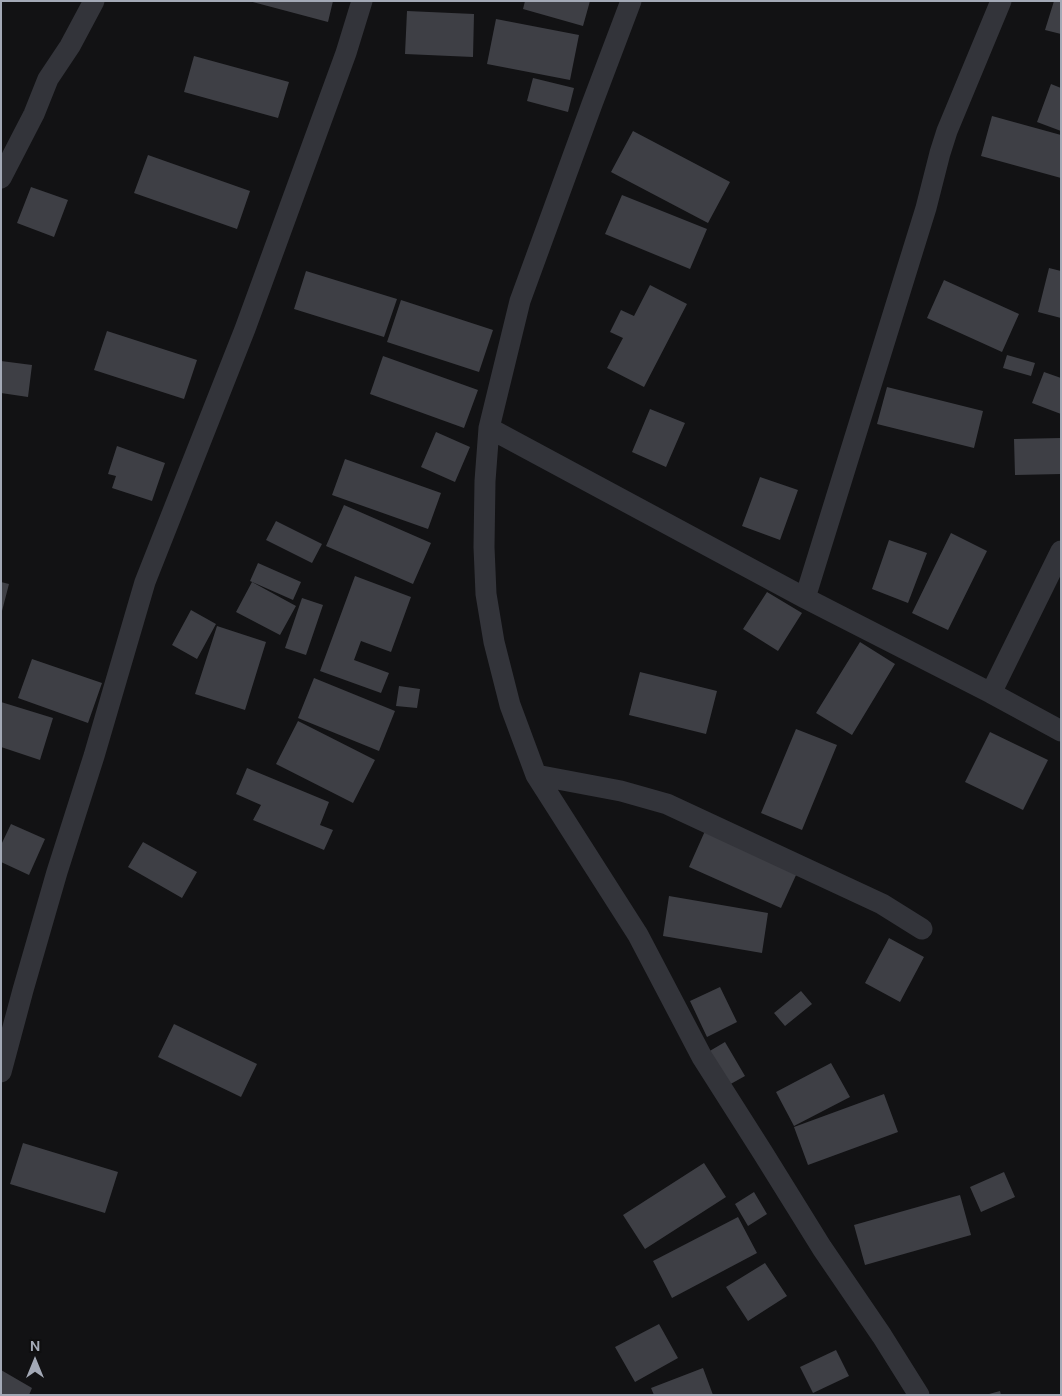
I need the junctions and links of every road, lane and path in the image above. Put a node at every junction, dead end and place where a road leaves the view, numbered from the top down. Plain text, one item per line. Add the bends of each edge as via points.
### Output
1 (94, 1) edge
2 (362, 1) edge
3 (631, 1) edge
4 (1001, 1) edge
5 (1, 178) edge
6 (490, 428) junction
7 (1061, 551) edge
8 (806, 598) junction
9 (991, 692) junction
10 (1061, 731) edge
11 (536, 775) junction
12 (922, 929) dead end
13 (1, 1072) edge
14 (918, 1395) edge

1 - 5 street via 48,79
2 - 13 street via 246,329 145,582 22,990
3 - 6 street via 520,301
4 - 8 street via 947,131
6 - 8 street
6 - 11 street via 485,481 486,594 508,698
7 - 9 street
8 - 9 street
9 - 10 street
11 - 12 street via 667,804 882,904
11 - 14 street via 638,935 702,1058

